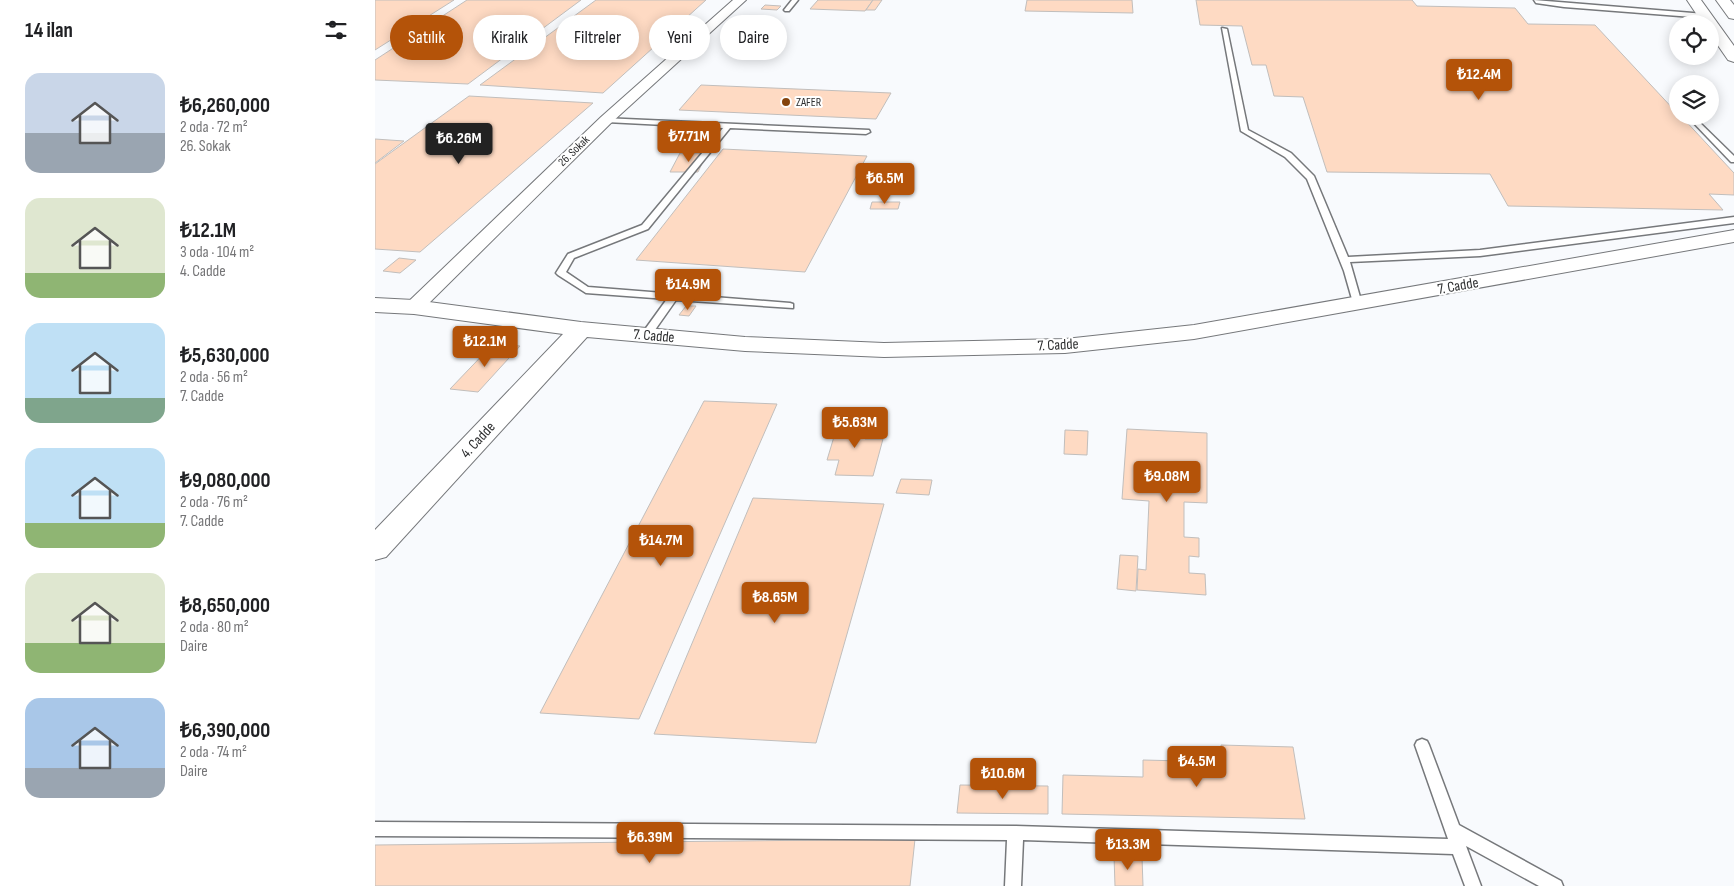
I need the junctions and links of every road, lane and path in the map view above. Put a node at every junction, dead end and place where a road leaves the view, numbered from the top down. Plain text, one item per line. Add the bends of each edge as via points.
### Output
1 (740, 0) edge
2 (795, 0) edge
3 (1694, 0) edge
4 (1723, 0) edge
5 (1536, 1) edge
6 (787, 10) dead end
7 (1734, 14) edge
8 (1692, 15) edge
9 (1704, 15) edge
10 (1224, 29) dead end
11 (1719, 36) edge
12 (1734, 57) edge
13 (606, 120) junction
14 (1698, 125) edge
15 (728, 126) junction
16 (866, 132) dead end
17 (1734, 160) edge
18 (1734, 220) edge
19 (1734, 236) edge
20 (1345, 260) junction
21 (673, 297) junction
22 (1357, 304) junction
23 (375, 305) edge
24 (791, 306) dead end
25 (414, 307) junction
26 (581, 329) junction
27 (646, 335) junction
28 (375, 549) edge
29 (1422, 745) dead end
30 (375, 829) edge
31 (1453, 830) junction
32 (1015, 833) junction
33 (1459, 847) junction
34 (1013, 886) edge
35 (1473, 886) edge
36 (1555, 886) edge

1 - 13 street, 26. Sokak
2 - 6 lane
3 - 9 street
4 - 7 street
5 - 8 lane
10 - 20 lane via 1245,131 1288,155 1311,178
11 - 12 street
13 - 15 lane
13 - 25 street, 26. Sokak
14 - 17 lane
15 - 16 lane
15 - 21 lane via 645,227 571,256 561,273 586,290
18 - 20 lane via 1480,253
19 - 22 street, 7. Cadde
20 - 22 lane
21 - 24 lane
21 - 27 lane
22 - 27 street, 7. Cadde via 1194,332 1065,346 884,350 745,344
23 - 25 street, 7. Cadde
25 - 26 street, 7. Cadde
26 - 27 street, 7. Cadde
26 - 28 street, 4. Cadde
29 - 31 lane
30 - 32 lane
31 - 33 lane
31 - 36 lane
32 - 33 lane
32 - 34 lane
33 - 35 lane

